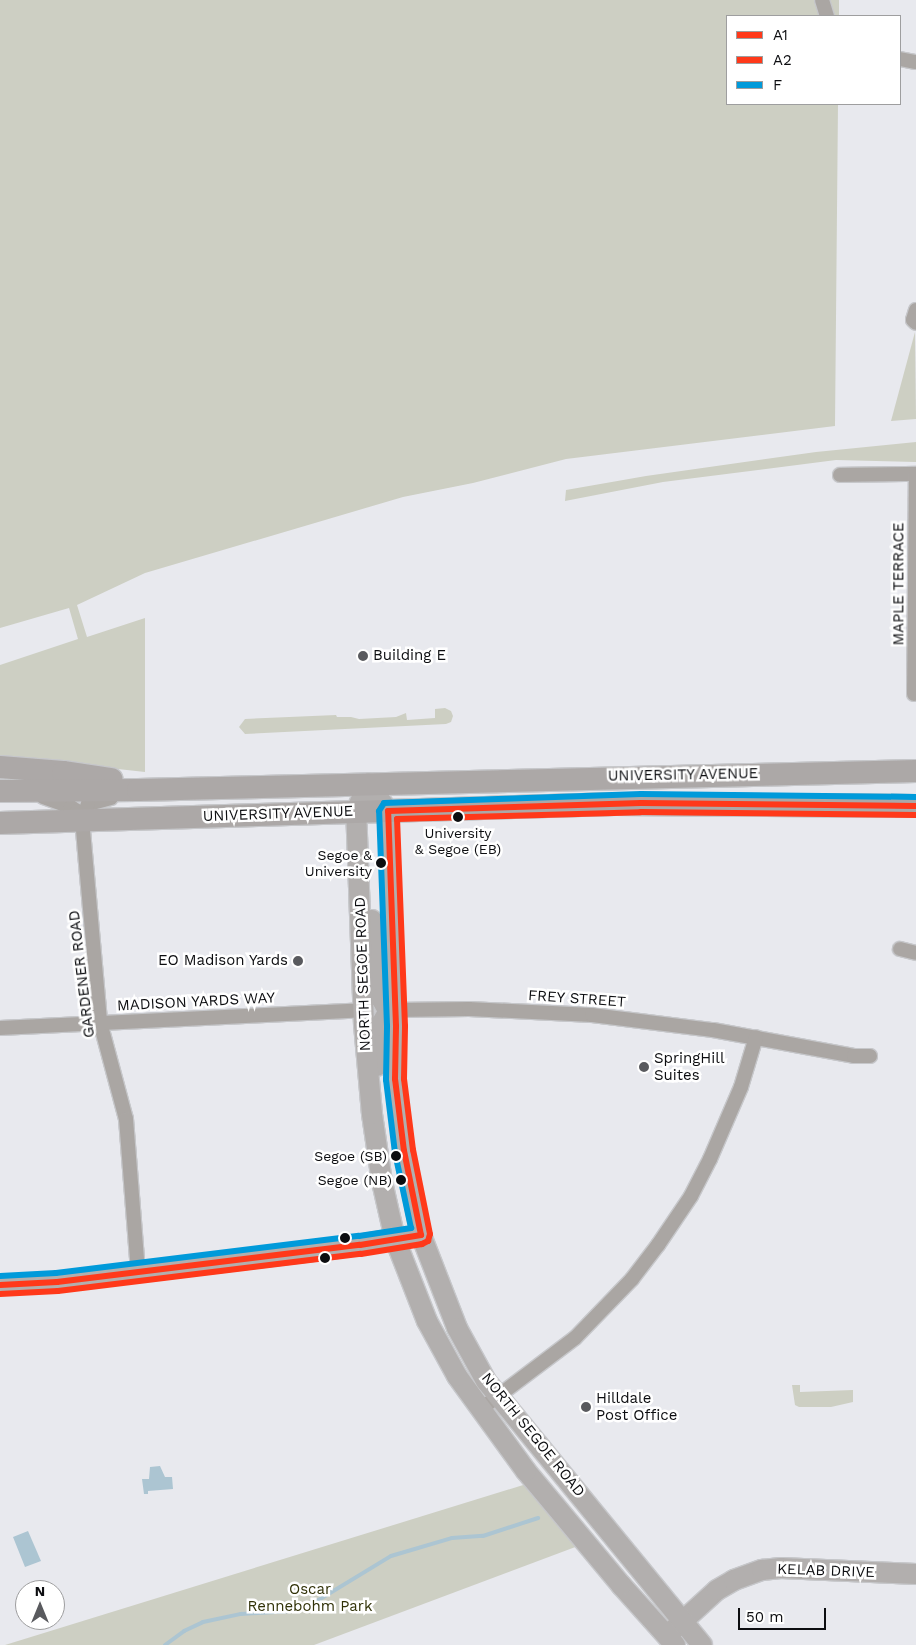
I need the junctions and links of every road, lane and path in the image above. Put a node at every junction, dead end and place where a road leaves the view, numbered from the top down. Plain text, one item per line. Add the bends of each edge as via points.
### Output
1 (822, 0) edge
2 (827, 15) edge
3 (901, 59) edge
4 (916, 62) edge
5 (916, 310) edge
6 (916, 323) edge
7 (916, 474) edge
8 (840, 475) dead end
9 (914, 694) dead end
10 (0, 767) edge
11 (916, 771) edge
12 (368, 784) junction
13 (297, 786) junction
14 (138, 790) junction
15 (7, 791) edge
16 (916, 806) edge
17 (388, 810) junction
18 (356, 811) junction
19 (82, 819) junction
20 (0, 823) edge
21 (360, 885) junction
22 (900, 949) dead end
23 (916, 953) edge
24 (363, 1010) junction
25 (395, 1010) junction
26 (100, 1022) junction
27 (0, 1028) edge
28 (756, 1037) junction
29 (870, 1056) dead end
30 (375, 1132) junction
31 (421, 1235) junction
32 (395, 1240) junction
33 (138, 1272) junction
34 (0, 1284) edge
35 (451, 1313) junction
36 (499, 1396) junction
37 (481, 1409) junction
38 (916, 1574) edge
39 (683, 1622) junction
40 (671, 1640) edge
41 (702, 1645) edge

1 - 2 street
3 - 4 street
5 - 6 street via 913,320
7 - 8 street
7 - 9 street, MAPLE TERRACE
10 - 13 main road via 140,782
11 - 12 main road, UNIVERSITY AVENUE
12 - 13 main road, UNIVERSITY AVENUE
12 - 17 street
12 - 18 street, NORTH SEGOE ROAD
13 - 14 main road, UNIVERSITY AVENUE
14 - 15 main road, UNIVERSITY AVENUE
14 - 19 street via 91,802 85,807
15 - 19 street via 65,804 77,811
16 - 17 main road, UNIVERSITY AVENUE via 641,803
17 - 18 main road, UNIVERSITY AVENUE
17 - 25 street, NORTH SEGOE ROAD
18 - 19 main road, UNIVERSITY AVENUE
18 - 21 street, NORTH SEGOE ROAD
19 - 20 main road, UNIVERSITY AVENUE
19 - 26 street, GARDENER ROAD
21 - 24 street, NORTH SEGOE ROAD
21 - 25 street via 373,921 381,998 387,1007
22 - 23 street
24 - 26 street, MADISON YARDS WAY
24 - 30 street, NORTH SEGOE ROAD
25 - 28 street, FREY STREET via 469,1009 592,1015
25 - 30 street via 387,1014 380,1026
25 - 31 street, NORTH SEGOE ROAD via 398,1111
26 - 27 street, MADISON YARDS WAY
26 - 33 street, GARDENER ROAD via 126,1119
28 - 29 street, FREY STREET via 854,1056
28 - 36 street via 741,1087 718,1143 691,1196 658,1245 632,1279 575,1338
30 - 32 street, NORTH SEGOE ROAD
31 - 32 street
31 - 35 street, NORTH SEGOE ROAD
32 - 33 street
32 - 35 street via 412,1246 433,1295
32 - 37 street, NORTH SEGOE ROAD via 427,1321 457,1376
33 - 34 street via 57,1282
35 - 36 street, NORTH SEGOE ROAD via 486,1381
36 - 37 street
36 - 39 street, NORTH SEGOE ROAD
37 - 40 street, NORTH SEGOE ROAD via 526,1471
38 - 39 street, KELAB DRIVE via 762,1570 717,1590
39 - 40 street, KELAB DRIVE
39 - 41 street, NORTH SEGOE ROAD

